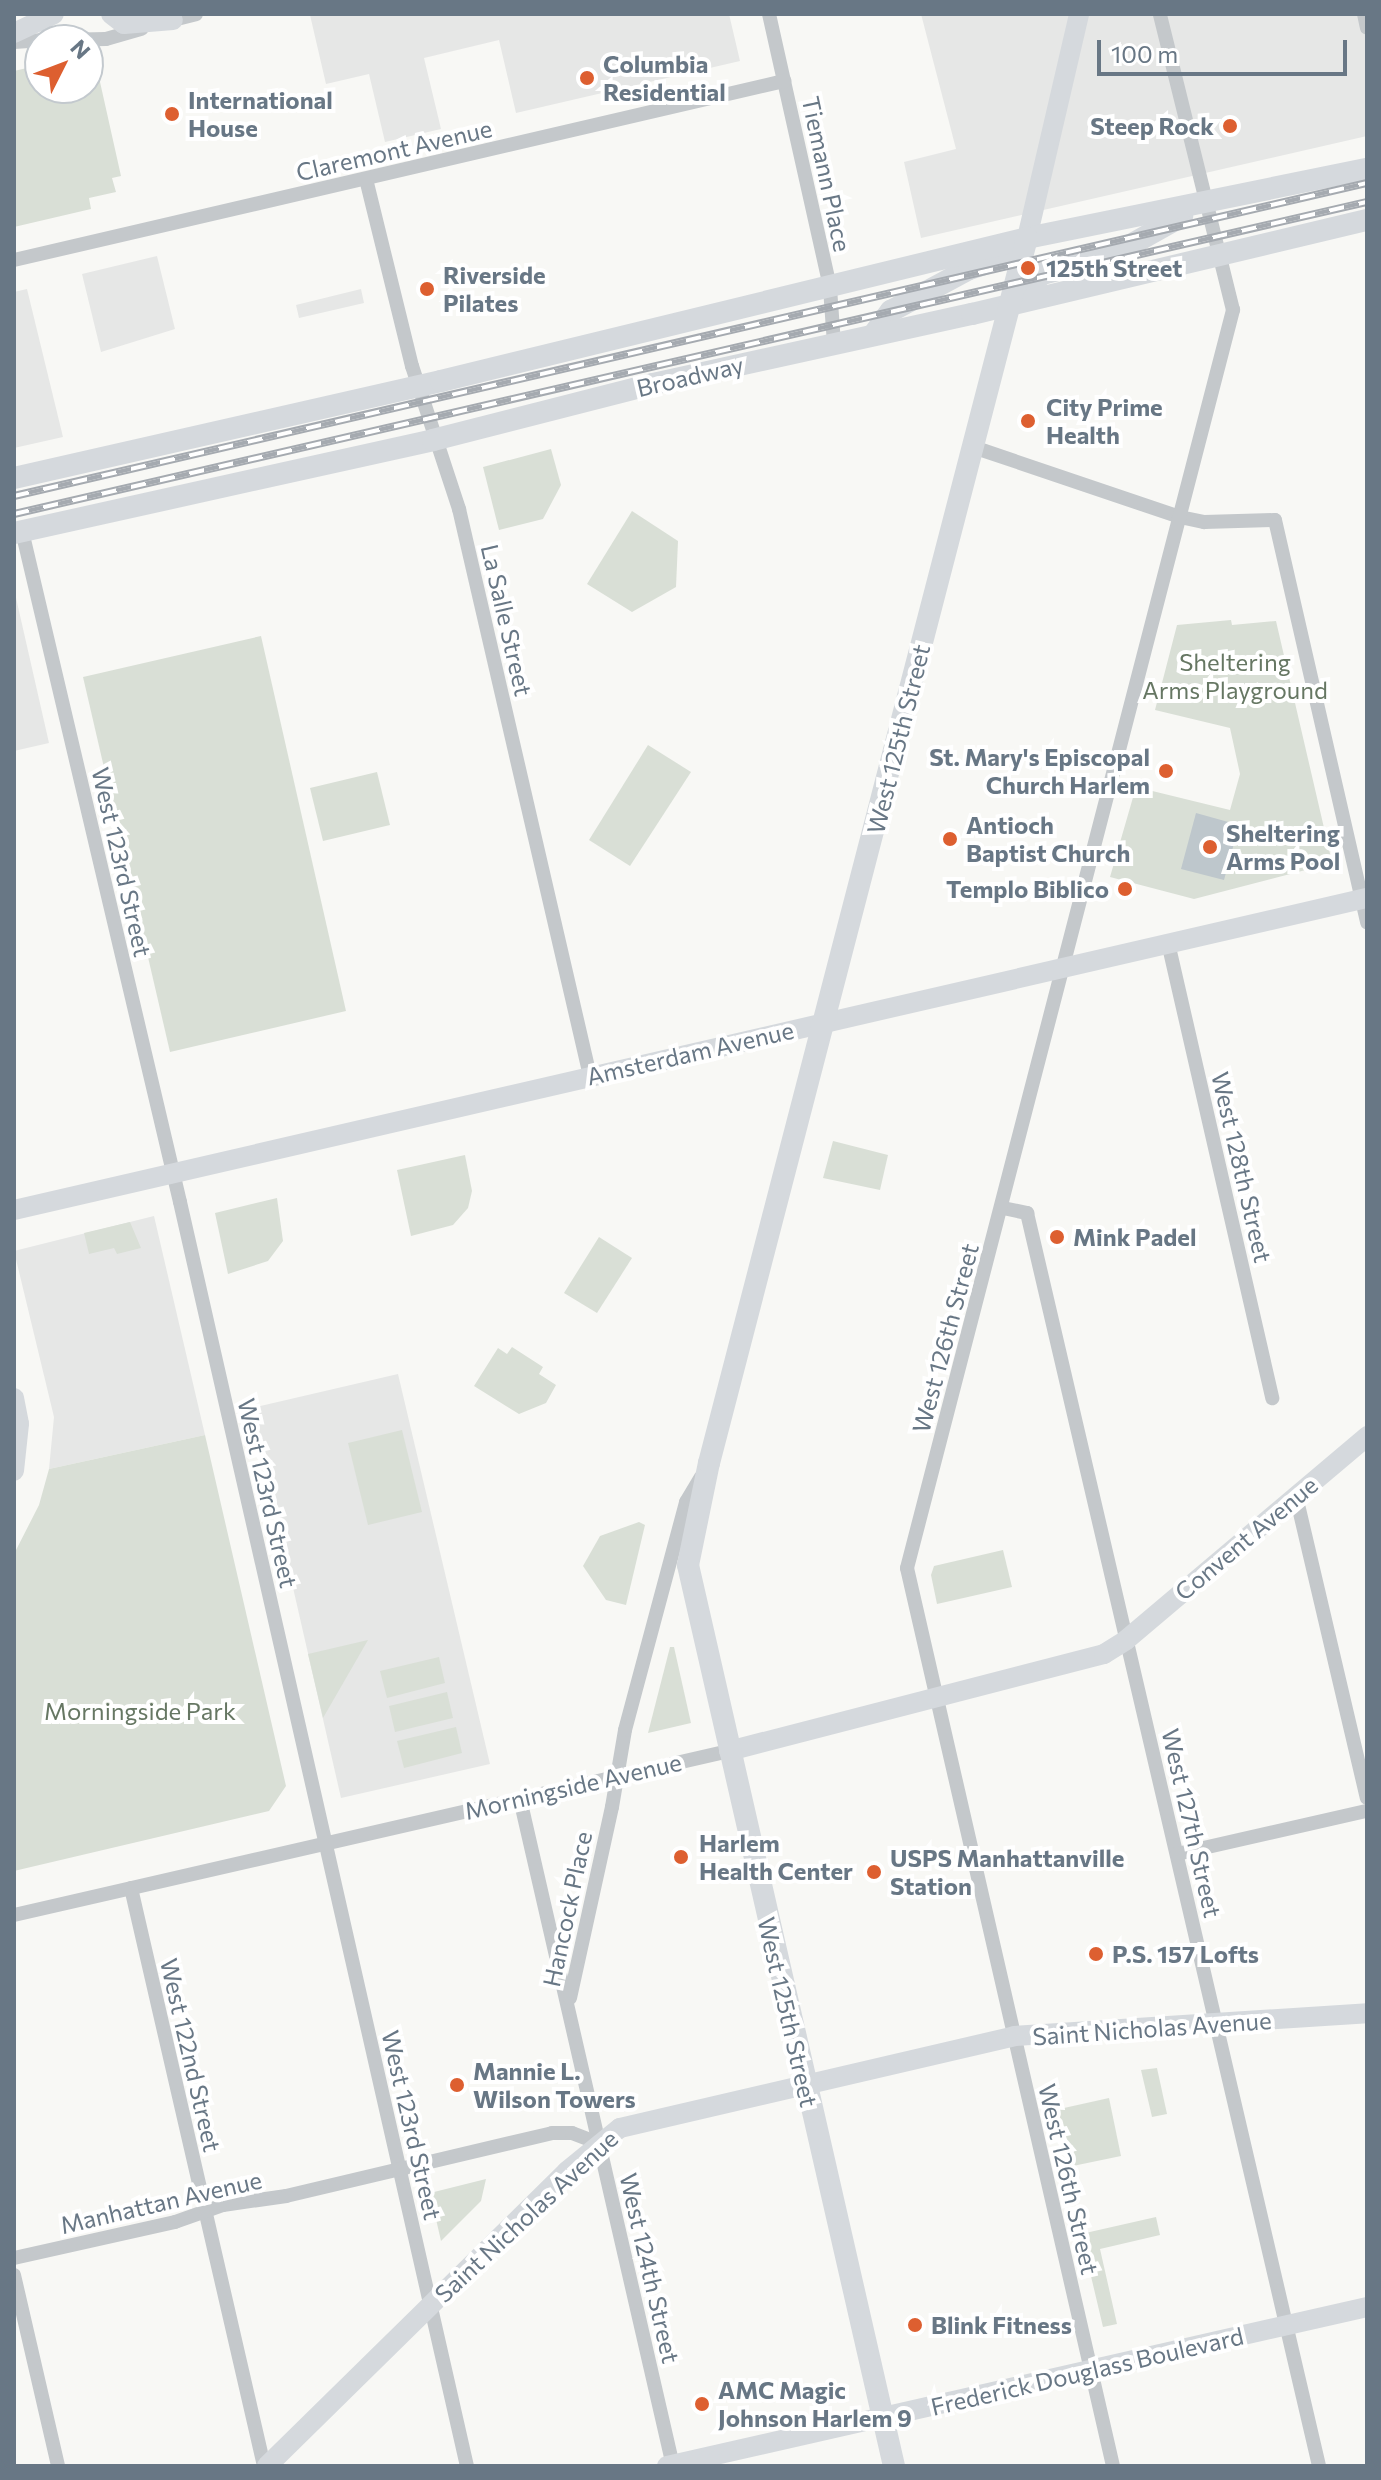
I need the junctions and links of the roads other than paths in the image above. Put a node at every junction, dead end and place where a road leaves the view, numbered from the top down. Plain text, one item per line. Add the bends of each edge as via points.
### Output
1 (54, 14) edge
2 (111, 14) edge
3 (196, 14) edge
4 (769, 14) edge
5 (1079, 14) edge
6 (1160, 14) edge
7 (1364, 14) edge
8 (173, 20) junction
9 (1367, 28) edge
10 (14, 33) edge
11 (104, 39) edge
12 (784, 81) junction
13 (1367, 169) edge
14 (366, 179) junction
15 (1208, 215) junction
16 (1367, 220) edge
17 (1027, 238) junction
18 (1218, 253) junction
19 (14, 260) edge
20 (830, 288) junction
21 (1013, 303) junction
22 (874, 334) junction
23 (834, 344) junction
24 (418, 386) junction
25 (433, 440) junction
26 (973, 447) junction
27 (14, 478) edge
28 (1180, 517) junction
29 (18, 532) edge
30 (1364, 899) edge
31 (1367, 923) edge
32 (1169, 947) junction
33 (1063, 971) junction
34 (825, 1022) junction
35 (590, 1076) junction
36 (173, 1173) junction
37 (1003, 1208) junction
38 (14, 1210) edge
39 (14, 1398) edge
40 (1272, 1398) dead end
41 (1367, 1436) edge
42 (709, 1463) junction
43 (14, 1471) edge
44 (1296, 1496) junction
45 (1126, 1640) junction
46 (936, 1696) junction
47 (729, 1751) junction
48 (617, 1776) junction
49 (1367, 1798) edge
50 (520, 1799) junction
51 (1367, 1811) edge
52 (323, 1843) junction
53 (1177, 1854) junction
54 (131, 1888) junction
55 (14, 1915) edge
56 (568, 2005) junction
57 (1367, 2013) edge
58 (1217, 2024) junction
59 (1014, 2036) junction
60 (805, 2085) junction
61 (598, 2143) junction
62 (400, 2169) junction
63 (204, 2212) junction
64 (14, 2258) edge
65 (14, 2275) edge
66 (431, 2304) junction
67 (1367, 2307) edge
68 (1287, 2326) junction
69 (1091, 2371) junction
70 (883, 2417) junction
71 (58, 2466) edge
72 (265, 2466) edge
73 (467, 2466) edge
74 (671, 2466) edge
75 (894, 2466) edge
76 (1113, 2466) edge
77 (1319, 2466) edge

1 - 10 main road
2 - 8 main road via 124,24
3 - 8 street
4 - 12 street, Tiemann Place
5 - 17 main road, West 125th Street
6 - 15 street, West 126th Street
7 - 9 street
8 - 11 street
12 - 14 street, Claremont Avenue
12 - 20 street, Tiemann Place
13 - 15 main road
14 - 19 street, Claremont Avenue
14 - 24 street, La Salle Street
15 - 17 main road
15 - 18 street, West 126th Street
15 - 21 main road via 1109,257 1042,274
16 - 18 main road, Broadway
17 - 20 main road
17 - 21 main road, West 125th Street
17 - 22 main road via 1009,256 969,269 891,311
18 - 21 main road, Broadway
18 - 28 street, West 126th Street via 1233,310
20 - 23 street, Tiemann Place
20 - 24 main road
21 - 22 main road, Broadway
21 - 26 main road, West 125th Street
22 - 23 main road, Broadway
23 - 25 main road, Broadway
24 - 25 street, La Salle Street
24 - 27 main road
25 - 29 main road, Broadway
25 - 35 street, La Salle Street via 459,509
26 - 28 street
26 - 34 main road, West 125th Street
28 - 30 street via 1204,522 1275,520
28 - 33 street, West 126th Street
29 - 36 street, West 123rd Street
30 - 31 street
30 - 32 main road, Amsterdam Avenue
32 - 33 main road, Amsterdam Avenue
32 - 40 street, West 128th Street
33 - 34 main road, Amsterdam Avenue
33 - 37 street, West 126th Street
34 - 35 main road, Amsterdam Avenue
34 - 42 main road, West 125th Street
35 - 36 main road, Amsterdam Avenue
36 - 38 main road, Amsterdam Avenue
36 - 52 street, West 123rd Street
37 - 45 street, West 127th Street via 1027,1213
37 - 46 street, West 126th Street via 908,1563
39 - 43 main road via 19,1424
41 - 44 main road, Convent Avenue
42 - 47 main road, West 125th Street via 688,1565
42 - 48 street, West 125th Street via 681,1517
44 - 45 main road, Convent Avenue
44 - 49 street
45 - 46 main road, Morningside Avenue via 1104,1654
45 - 53 street, West 127th Street
46 - 47 main road, Morningside Avenue
46 - 59 street, West 126th Street
47 - 48 street, Morningside Avenue
47 - 60 main road, West 125th Street
48 - 50 street, Morningside Avenue
48 - 56 street, Hancock Place
50 - 52 street, Morningside Avenue
50 - 56 street, West 124th Street
51 - 53 street
52 - 54 street, Morningside Avenue
52 - 62 street, West 123rd Street
53 - 58 street, West 127th Street
54 - 55 street, Morningside Avenue
54 - 63 street, West 122nd Street
56 - 61 street, West 124th Street
57 - 58 main road, Saint Nicholas Avenue
58 - 59 main road, Saint Nicholas Avenue
58 - 68 street, West 127th Street
59 - 60 main road, Saint Nicholas Avenue
59 - 69 street, West 126th Street
60 - 61 main road, Saint Nicholas Avenue via 625,2126
60 - 70 main road, West 125th Street
61 - 62 street, Manhattan Avenue via 560,2132
61 - 66 main road, Saint Nicholas Avenue
61 - 74 street, West 124th Street
62 - 63 street, Manhattan Avenue
62 - 66 street, West 123rd Street
63 - 64 street, Manhattan Avenue
63 - 72 street, West 122nd Street
65 - 71 street
66 - 72 main road, Saint Nicholas Avenue
66 - 73 street, West 123rd Street
67 - 68 main road, Frederick Douglass Boulevard
68 - 69 main road, Frederick Douglass Boulevard
68 - 77 street, West 127th Street
69 - 70 main road, Frederick Douglass Boulevard
69 - 76 street, West 126th Street
70 - 74 main road, Frederick Douglass Boulevard
70 - 75 main road, West 125th Street

